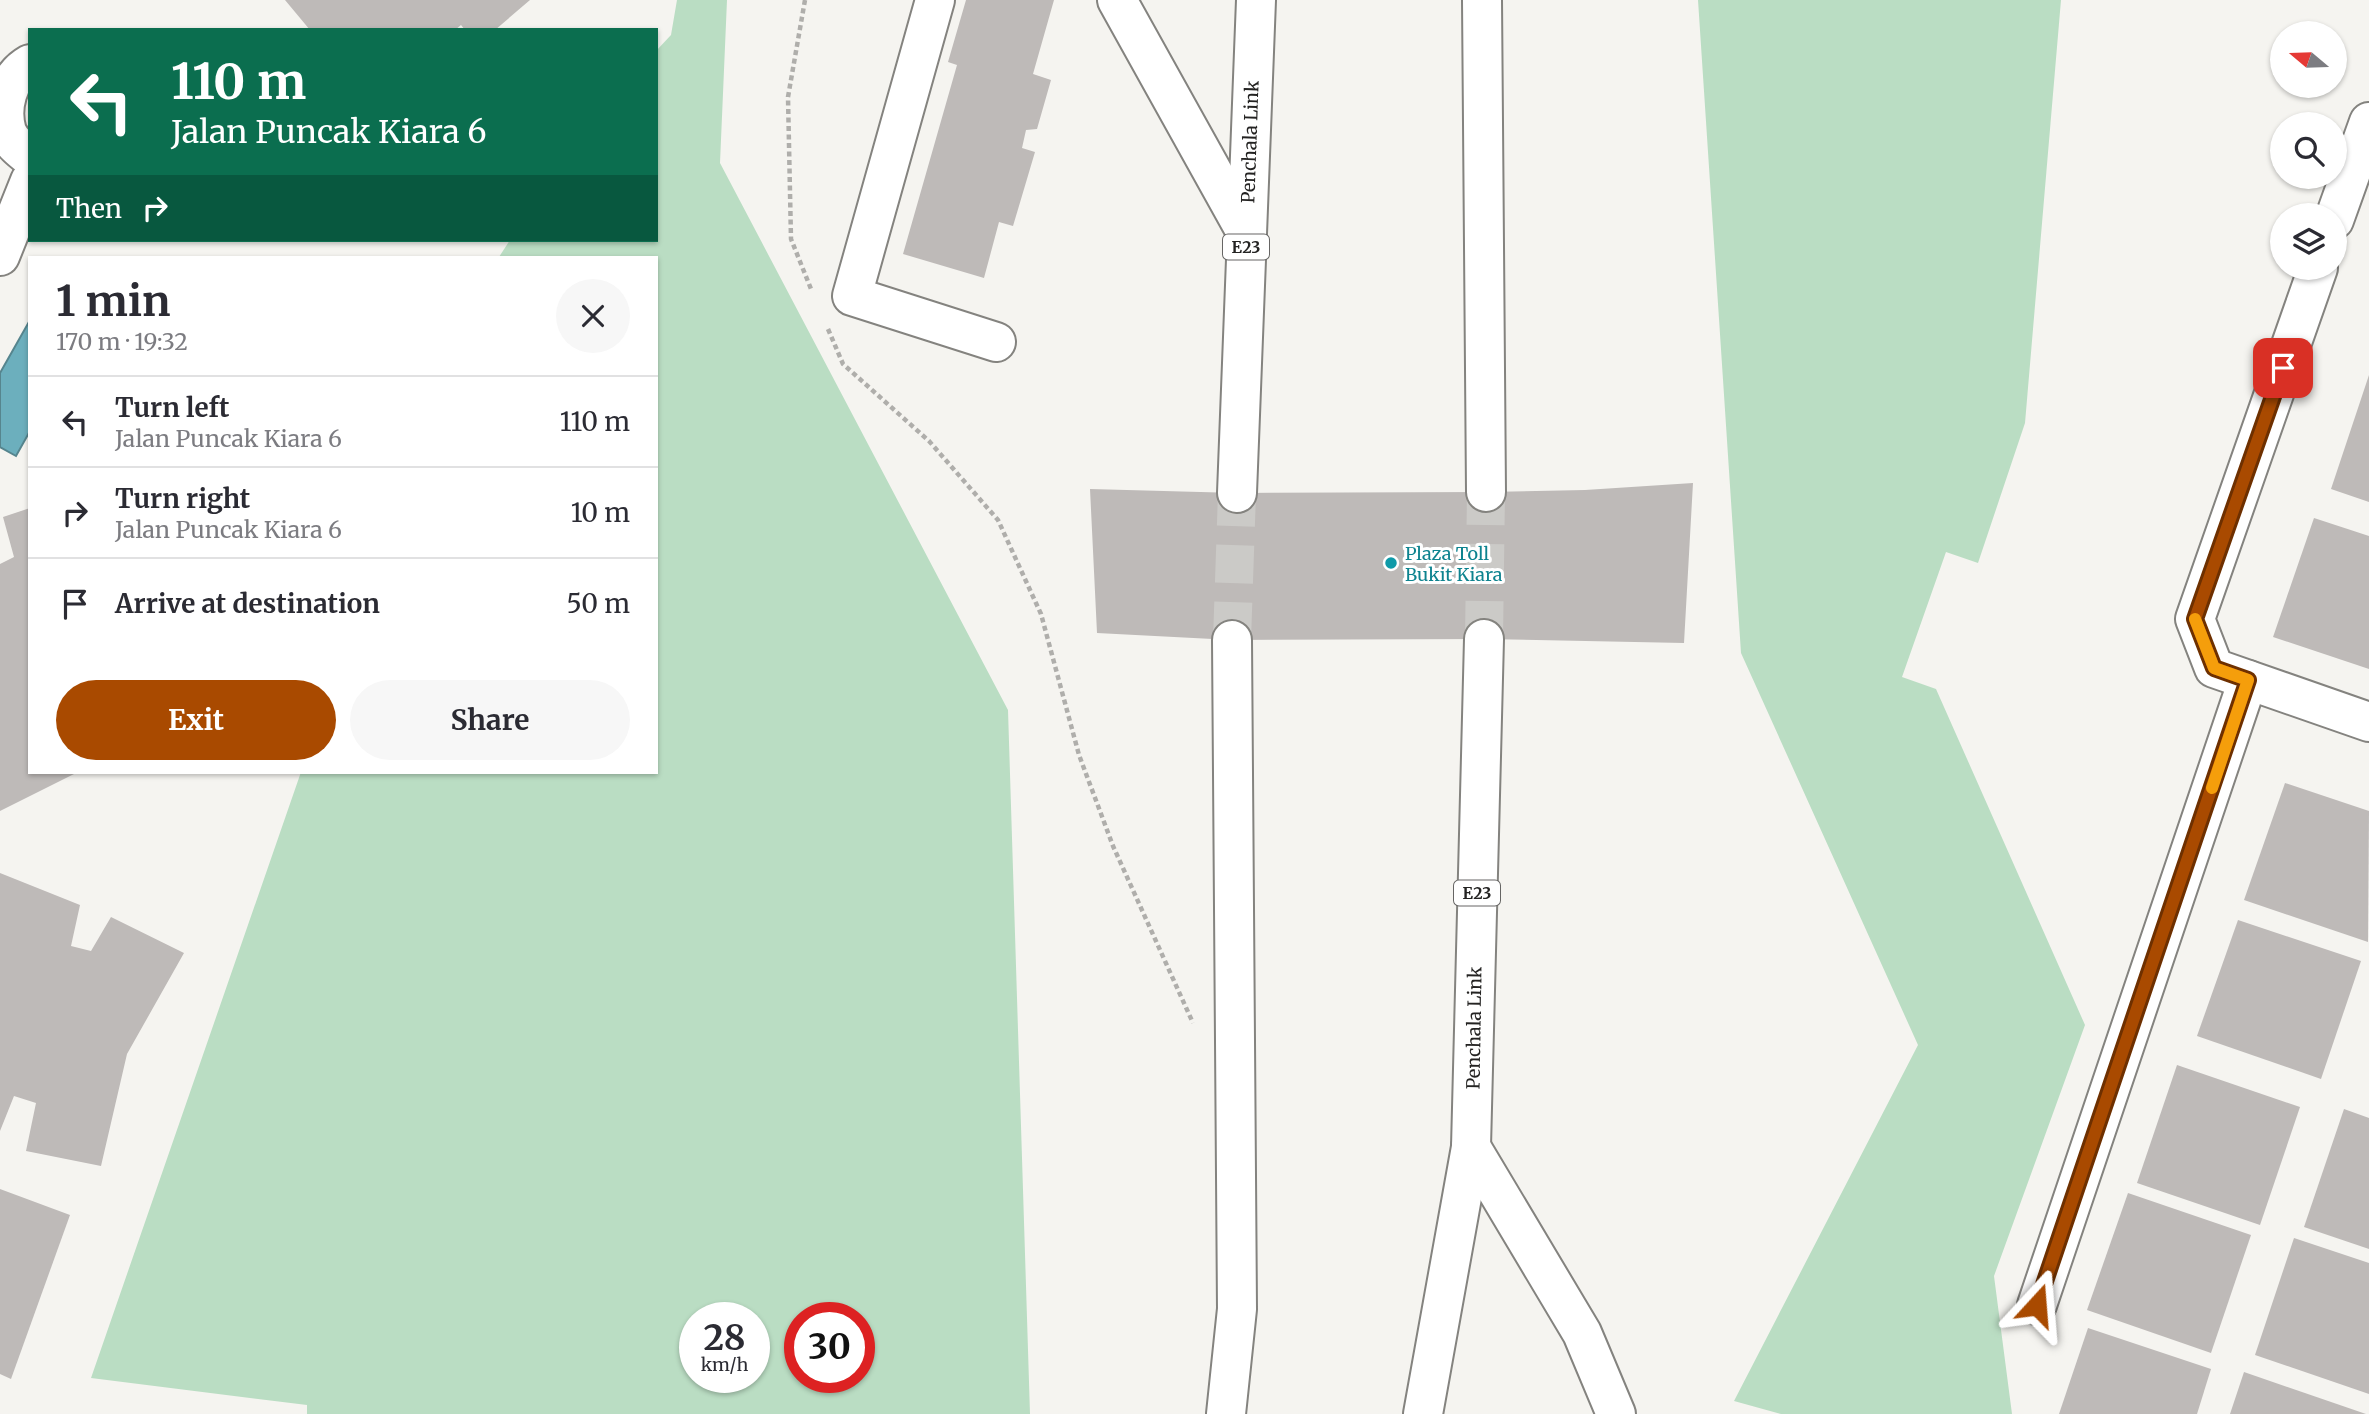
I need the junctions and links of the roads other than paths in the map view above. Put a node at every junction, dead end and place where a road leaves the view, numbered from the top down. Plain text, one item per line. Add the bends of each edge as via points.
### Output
1 (934, 0) edge
2 (1117, 0) edge
3 (1256, 0) edge
4 (1482, 0) edge
5 (14, 73) edge
6 (2369, 122) edge
7 (12, 147) edge
8 (28, 186) edge
9 (2340, 203) edge
10 (1246, 232) junction
11 (0, 256) edge
12 (2314, 280) edge
13 (996, 342) dead end
14 (1486, 492) tunnel mouth
15 (1237, 493) tunnel mouth
16 (1484, 639) tunnel mouth
17 (1232, 640) tunnel mouth
18 (2248, 680) junction
19 (2369, 722) edge
20 (1471, 1147) junction
21 (2037, 1305) dead end
22 (1226, 1414) edge
23 (1423, 1414) edge
24 (1616, 1414) edge

1 - 13 main road via 852,296
2 - 10 main road
3 - 10 main road, Penchala Link / E23
4 - 14 main road
5 - 7 main road via 4,97 3,115
6 - 9 main road
8 - 11 main road
10 - 15 main road, Penchala Link / E23
12 - 18 main road via 2195,619 2214,668
16 - 20 main road, Penchala Link / E23
17 - 22 main road via 1237,1309
18 - 19 main road
18 - 21 main road
20 - 23 main road, Penchala Link / E23
20 - 24 main road via 1582,1334

